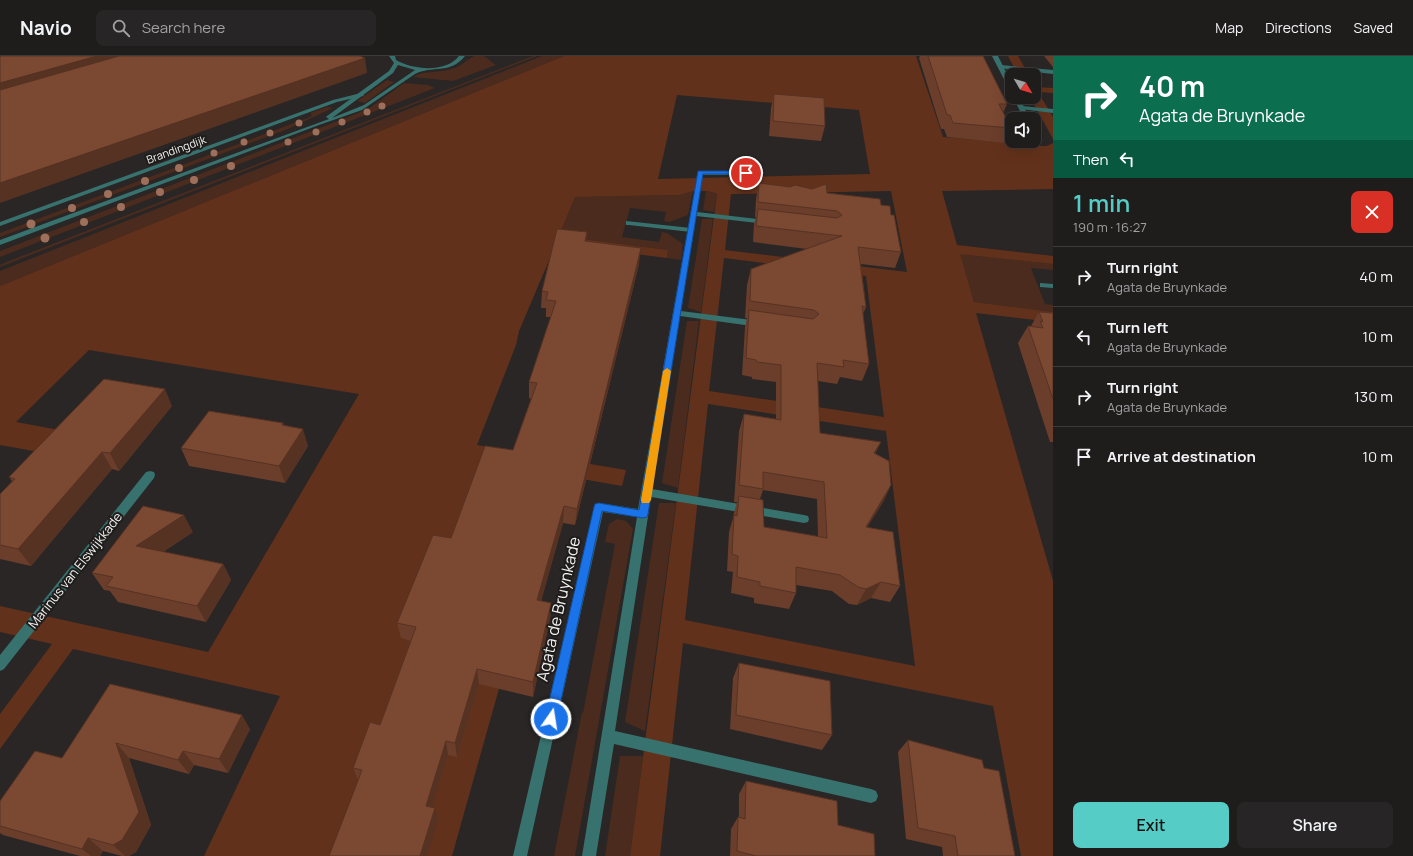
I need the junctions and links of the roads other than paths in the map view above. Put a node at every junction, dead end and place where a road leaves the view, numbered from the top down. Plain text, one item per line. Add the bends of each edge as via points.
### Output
1 (392, 56) edge
2 (462, 56) edge
3 (995, 56) edge
4 (396, 64) junction
5 (1001, 68) junction
6 (420, 69) junction
7 (1053, 72) edge
8 (1005, 76) edge
9 (360, 95) junction
10 (1020, 104) edge
11 (1022, 108) junction
12 (1053, 111) edge
13 (1024, 112) edge
14 (317, 124) junction
15 (761, 172) dead end
16 (694, 214) junction
17 (629, 223) dead end
18 (771, 223) edge
19 (0, 224) edge
20 (691, 230) junction
21 (0, 243) edge
22 (1043, 285) dead end
23 (1053, 286) edge
24 (682, 314) junction
25 (770, 326) edge
26 (150, 475) dead end
27 (647, 492) junction
28 (643, 514) junction
29 (804, 520) dead end
30 (0, 665) edge
31 (609, 736) junction
32 (871, 796) dead end
33 (520, 856) edge
34 (589, 856) edge

1 - 4 street
2 - 6 street via 458,62 448,66
3 - 5 street
4 - 6 street
4 - 9 street, Brandingdijk via 391,72
5 - 7 street
5 - 8 street
6 - 14 street, Brandingdijk via 364,107
9 - 14 street, Brandingdijk
9 - 19 street, Brandingdijk via 335,101
10 - 11 street
11 - 12 street
11 - 13 street
14 - 21 street, Brandingdijk
15 - 16 street via 700,173
16 - 18 street
16 - 20 street
17 - 20 street
20 - 24 street
22 - 23 street
24 - 25 street
24 - 27 street
26 - 30 street, Marinus van Elswijkkade
27 - 28 street
27 - 29 street
28 - 31 street
28 - 33 street, Agata de Bruynkade via 599,507
31 - 32 street
31 - 34 street

